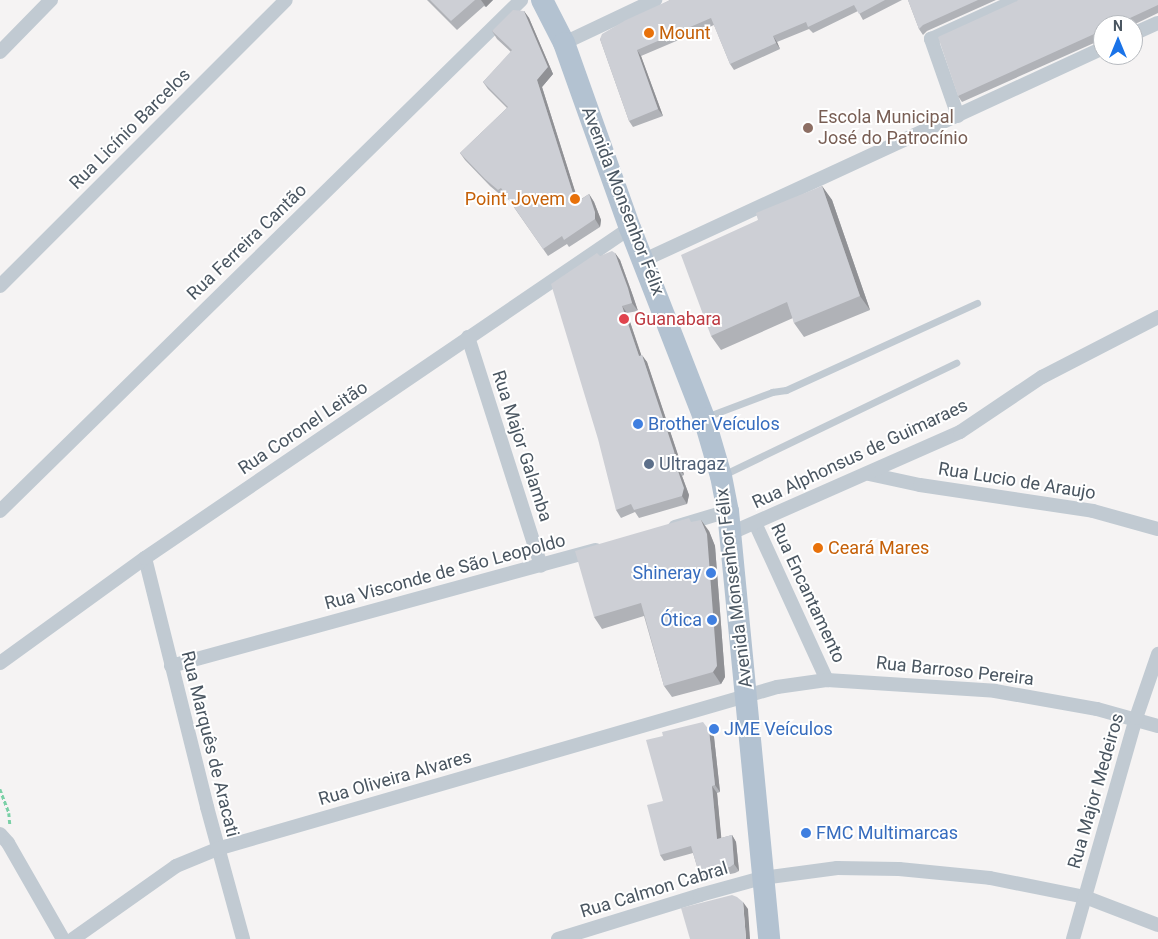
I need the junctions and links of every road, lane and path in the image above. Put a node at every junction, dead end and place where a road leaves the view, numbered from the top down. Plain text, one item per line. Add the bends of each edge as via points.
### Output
1 (50, 0) edge
2 (286, 0) edge
3 (521, 0) edge
4 (542, 0) edge
5 (655, 0) edge
6 (1017, 0) edge
7 (1158, 23) edge
8 (1143, 30) edge
9 (564, 43) junction
10 (0, 52) edge
11 (1093, 53) edge
12 (958, 116) junction
13 (630, 228) junction
14 (644, 260) junction
15 (0, 286) edge
16 (977, 303) dead end
17 (1158, 317) edge
18 (468, 337) junction
19 (956, 363) dead end
20 (704, 418) junction
21 (869, 474) junction
22 (721, 476) junction
23 (0, 511) edge
24 (728, 511) junction
25 (755, 523) junction
26 (1158, 529) edge
27 (663, 530) edge
28 (731, 533) junction
29 (606, 547) edge
30 (145, 558) junction
31 (541, 566) junction
32 (1158, 654) edge
33 (0, 663) edge
34 (171, 666) junction
35 (827, 680) junction
36 (746, 694) junction
37 (1136, 718) junction
38 (1158, 726) edge
39 (0, 789) edge
40 (3, 842) edge
41 (217, 848) junction
42 (762, 878) junction
43 (1085, 897) junction
44 (1158, 925) edge
45 (63, 939) edge
46 (73, 939) edge
47 (243, 939) edge
48 (558, 939) edge
49 (768, 939) edge
50 (1073, 939) edge

1 - 10 street
2 - 15 street, Rua Licínio Barcelos
3 - 23 street, Rua Ferreira Cantão
4 - 9 main road, Avenida Monsenhor Félix
5 - 9 street
6 - 12 street via 931,39
7 - 8 street
9 - 13 main road, Avenida Monsenhor Félix
11 - 12 street
12 - 14 street
13 - 14 main road, Avenida Monsenhor Félix
13 - 18 street, Rua Coronel Leitão
14 - 20 main road, Avenida Monsenhor Félix
16 - 20 lane via 786,390 772,392
17 - 21 street, Rua Alphonsus de Guimaraes via 1042,377 960,432
18 - 30 street, Rua Coronel Leitão
18 - 31 street, Rua Major Galamba
19 - 22 lane
20 - 22 main road, Avenida Monsenhor Félix
21 - 25 street, Rua Alphonsus de Guimaraes
21 - 26 street, Rua Lucio de Araujo via 1093,512
22 - 24 main road, Avenida Monsenhor Félix
24 - 27 street
24 - 28 main road, Avenida Monsenhor Félix
25 - 28 street, Rua Alphonsus de Guimaraes
25 - 35 street, Rua Encantamento
28 - 36 main road, Avenida Monsenhor Félix
29 - 31 street, Rua Visconde de São Leopoldo
30 - 33 street, Rua Coronel Leitão
30 - 34 street, Rua Marquês de Aracati
31 - 34 street, Rua Visconde de São Leopoldo
32 - 37 street, Rua Major Medeiros
34 - 41 street, Rua Marquês de Aracati
35 - 36 street, Rua Barroso Pereira
35 - 37 street, Rua Barroso Pereira via 996,691
36 - 41 street, Rua Oliveira Alvares via 708,708
36 - 42 main road, Avenida Monsenhor Félix
37 - 38 street, Rua Barroso Pereira
37 - 43 street, Rua Major Medeiros
39 - 40 path via 11,828
40 - 45 street
41 - 46 street, Rua Oliveira Alvares via 176,866
41 - 47 street, Rua Marquês de Aracati
42 - 43 street, Rua Calmon Cabral via 837,868 899,869 990,878
42 - 48 street, Rua Calmon Cabral
42 - 49 main road, Avenida Monsenhor Félix
43 - 44 street, Rua Calmon Cabral
43 - 50 street, Rua Major Medeiros

